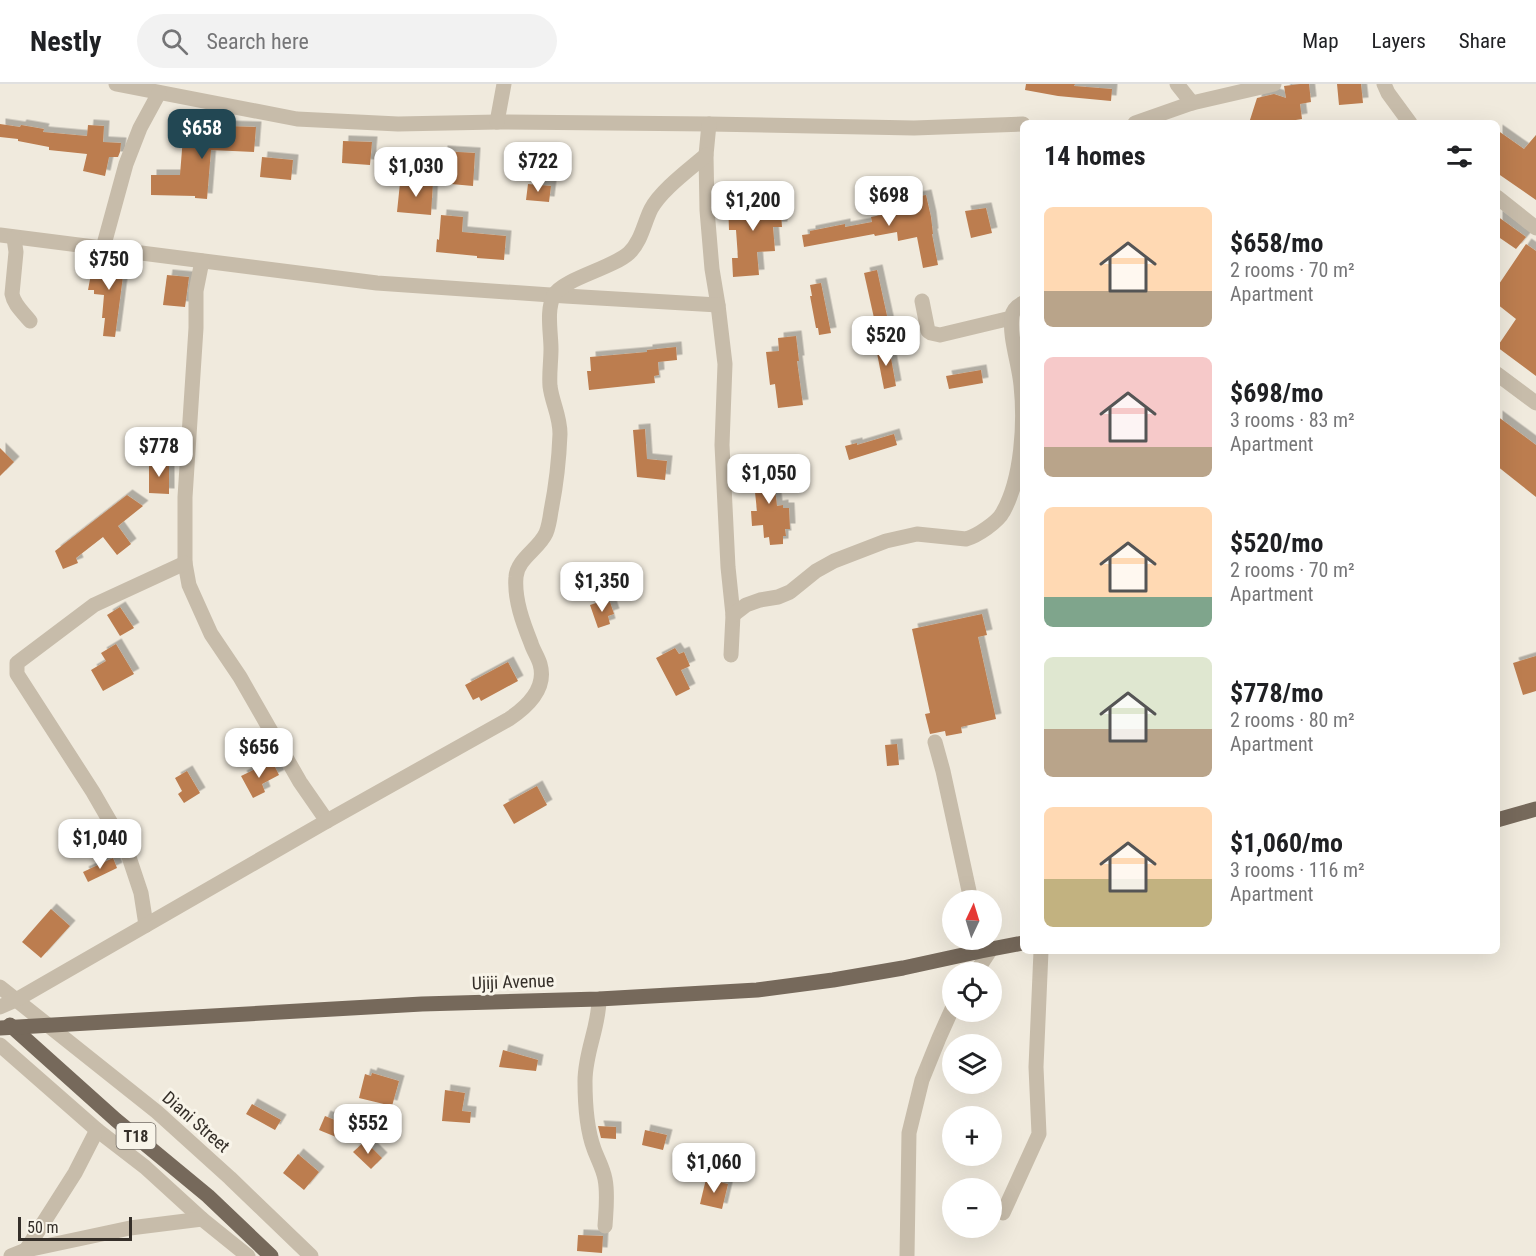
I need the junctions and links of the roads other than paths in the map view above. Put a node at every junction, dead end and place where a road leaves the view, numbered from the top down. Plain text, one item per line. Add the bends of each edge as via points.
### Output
1 (116, 84) edge
2 (504, 84) edge
3 (1177, 84) edge
4 (1274, 84) edge
5 (1384, 84) edge
6 (159, 93) junction
7 (1192, 103) junction
8 (1143, 120) edge
9 (1408, 120) edge
10 (497, 122) junction
11 (709, 124) junction
12 (1020, 124) edge
13 (706, 154) junction
14 (1500, 199) edge
15 (1536, 228) edge
16 (7, 236) edge
17 (103, 248) junction
18 (202, 261) junction
19 (554, 296) junction
20 (922, 302) dead end
21 (718, 305) junction
22 (1020, 305) edge
23 (1011, 318) junction
24 (30, 321) dead end
25 (1020, 376) edge
26 (1500, 376) edge
27 (1536, 403) edge
28 (1020, 449) edge
29 (185, 563) junction
30 (733, 615) junction
31 (731, 655) dead end
32 (935, 742) dead end
33 (1536, 809) edge
34 (1500, 819) edge
35 (327, 821) junction
36 (969, 890) edge
37 (146, 925) junction
38 (1020, 943) edge
39 (1002, 945) edge
40 (969, 950) edge
41 (1041, 954) edge
42 (0, 987) edge
43 (599, 999) junction
44 (16, 1000) junction
45 (0, 1007) edge
46 (946, 1022) edge
47 (4, 1025) edge
48 (48, 1026) junction
49 (0, 1045) edge
50 (97, 1130) junction
51 (1003, 1213) dead end
52 (202, 1219) junction
53 (606, 1226) dead end
54 (26, 1250) junction
55 (11, 1256) edge
56 (248, 1256) edge
57 (271, 1256) edge
58 (311, 1256) edge
59 (907, 1256) edge

1 - 6 street
2 - 10 street
3 - 7 street
4 - 7 street
5 - 9 street
6 - 10 street via 297,119 398,124
6 - 17 street via 126,164
7 - 8 street
10 - 11 street
11 - 12 street via 914,128
11 - 13 street
13 - 19 street via 664,192 630,252 568,284
13 - 21 street via 707,210
14 - 15 street
16 - 17 street
16 - 24 street via 16,252 13,299
17 - 18 street
18 - 19 street via 377,283
18 - 29 street via 196,291
19 - 21 street
19 - 35 street via 550,385 560,432 553,502 547,532 516,574 519,609 542,673 537,692 510,719
20 - 23 street via 928,331 934,335
21 - 30 street via 725,364 722,445
22 - 23 street
23 - 25 street
26 - 27 street
28 - 30 street via 1011,494 1002,515 974,537 917,534 886,541 834,561 816,570 790,592 746,605
29 - 35 street via 189,585 211,634
29 - 37 street via 94,604 30,652 17,663 16,669 126,851 141,893
30 - 31 street
32 - 36 street
33 - 34 main road
35 - 37 street
37 - 44 street
38 - 39 main road, Ujiji Avenue
40 - 43 main road, Ujiji Avenue via 903,968 822,982 757,990
41 - 51 street via 1036,1067 1039,1134
42 - 44 street, Diani Street
43 - 48 main road, Ujiji Avenue via 422,1004
43 - 53 street via 585,1080 590,1133 605,1180
44 - 45 street
44 - 48 street, Diani Street
46 - 59 street via 922,1080 909,1133
47 - 48 main road, Ujiji Avenue
47 - 57 main road, T18 via 208,1196
48 - 58 street, Diani Street via 165,1120
49 - 50 street
50 - 52 street
50 - 54 street
52 - 54 street via 130,1228
52 - 56 street
54 - 55 street

